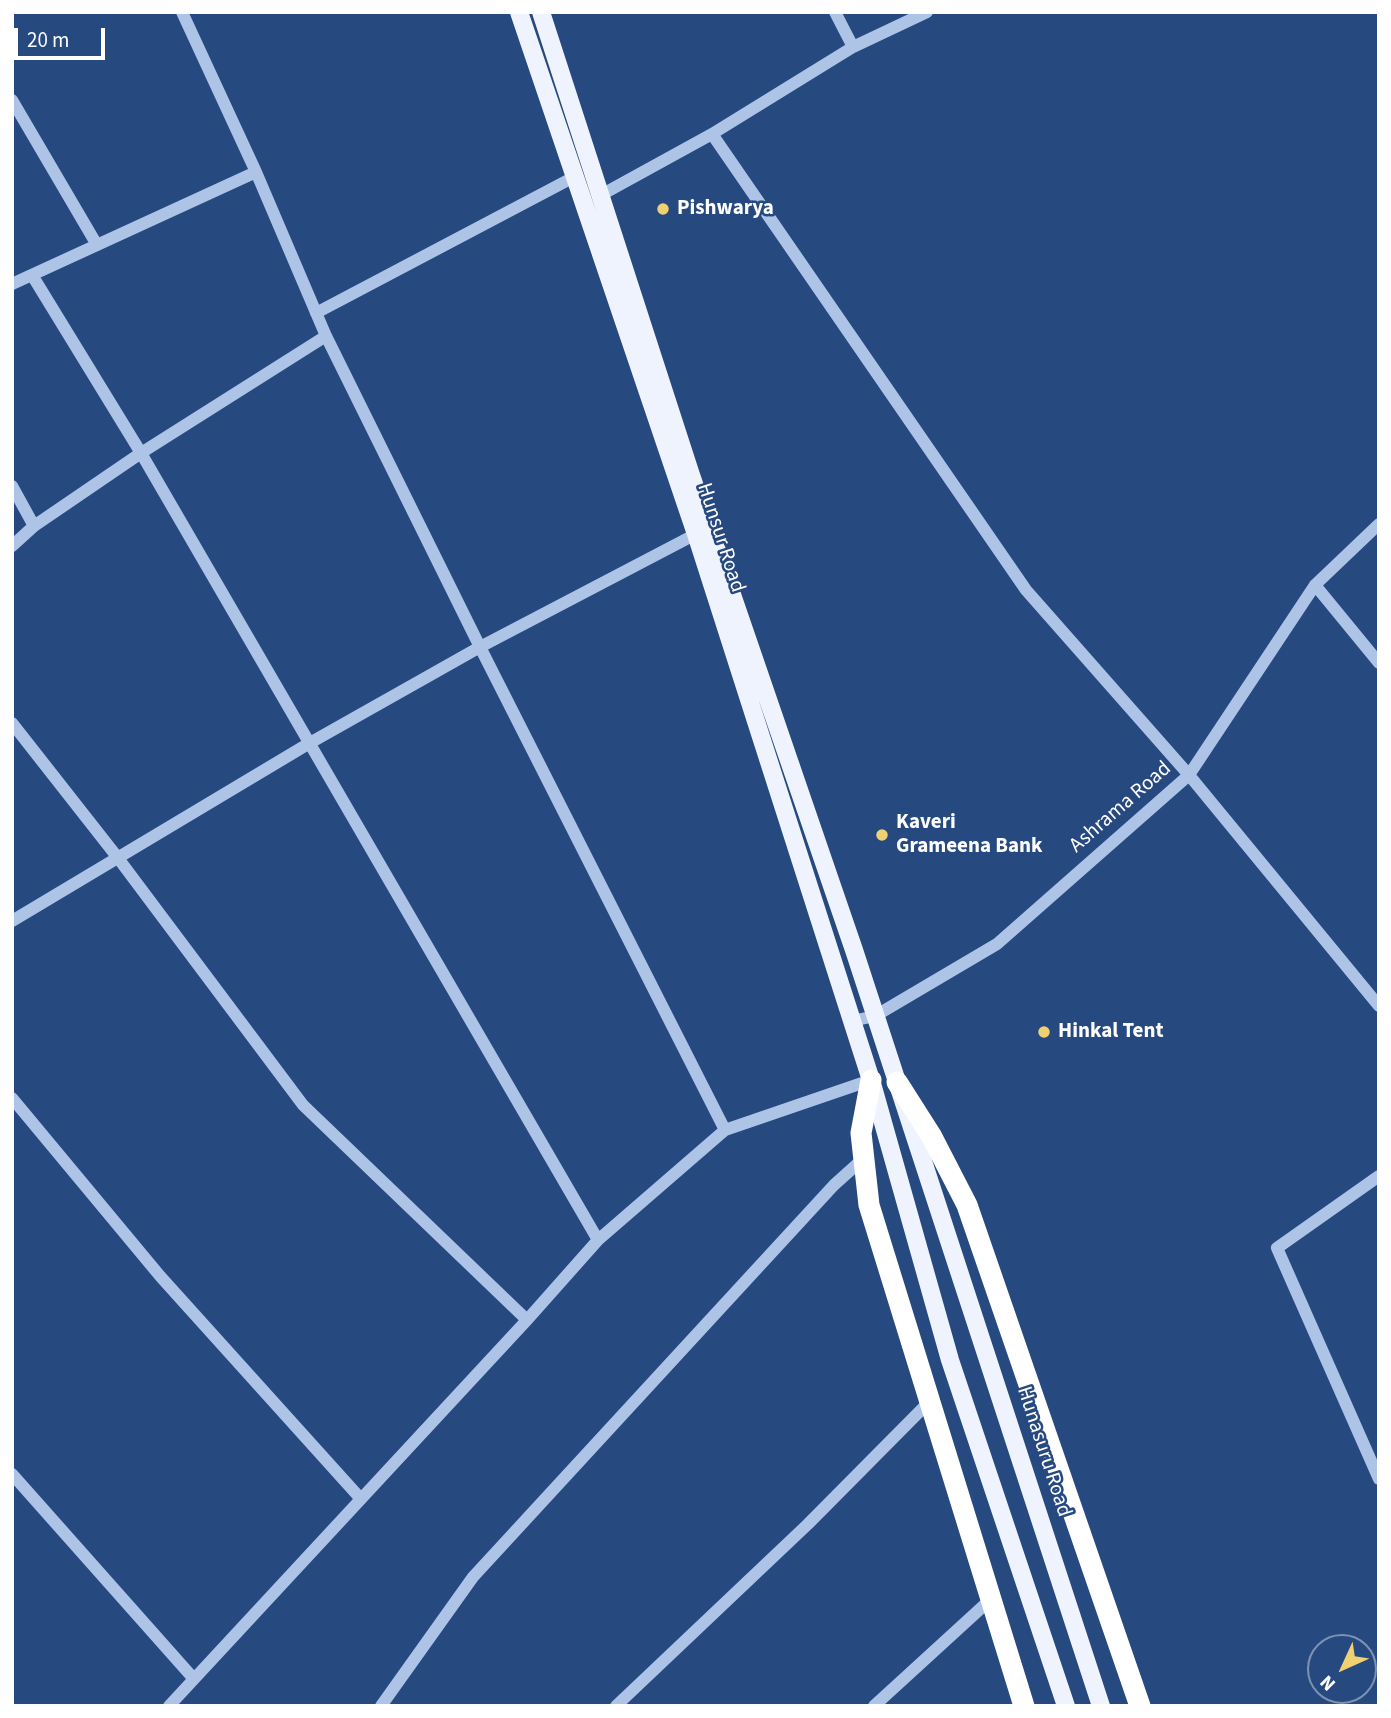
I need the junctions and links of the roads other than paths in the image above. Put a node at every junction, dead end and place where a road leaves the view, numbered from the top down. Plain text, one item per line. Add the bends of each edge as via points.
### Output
1 (182, 12) edge
2 (519, 12) edge
3 (541, 12) edge
4 (835, 12) edge
5 (927, 12) edge
6 (853, 47) junction
7 (12, 100) edge
8 (712, 134) junction
9 (256, 172) junction
10 (574, 177) junction
11 (601, 195) junction
12 (97, 245) junction
13 (32, 275) junction
14 (12, 284) edge
15 (316, 313) junction
16 (326, 336) junction
17 (141, 453) junction
18 (12, 486) edge
19 (1379, 524) edge
20 (34, 526) junction
21 (696, 534) junction
22 (12, 546) edge
23 (1315, 585) junction
24 (480, 647) junction
25 (1379, 663) edge
26 (12, 723) edge
27 (308, 744) junction
28 (1189, 775) junction
29 (118, 858) junction
30 (12, 921) edge
31 (1379, 1006) edge
32 (874, 1016) junction
33 (852, 1021) junction
34 (871, 1080) junction
35 (897, 1082) junction
36 (12, 1098) edge
37 (725, 1130) junction
38 (864, 1158) junction
39 (1379, 1176) edge
40 (598, 1240) junction
41 (527, 1320) junction
42 (930, 1401) junction
43 (12, 1474) edge
44 (1379, 1479) edge
45 (361, 1499) junction
46 (991, 1599) junction
47 (194, 1679) junction
48 (169, 1706) edge
49 (381, 1706) edge
50 (616, 1706) edge
51 (874, 1706) edge
52 (1024, 1706) edge
53 (1066, 1706) edge
54 (1101, 1706) edge
55 (1140, 1706) edge

1 - 9 street
2 - 10 main road, Hunsur Road
3 - 11 main road, Hunasuru Road
4 - 6 street
5 - 6 street
6 - 8 street
7 - 12 street
8 - 11 street
8 - 28 street via 1026,590
9 - 12 street
9 - 15 street
10 - 15 street
10 - 21 main road, Hunsur Road
11 - 32 main road, Hunasuru Road
12 - 13 street
13 - 14 street
13 - 17 street
15 - 16 street
16 - 17 street
16 - 24 street
17 - 20 street
17 - 27 street
18 - 20 street
19 - 23 street, Ashrama Road
20 - 22 street
21 - 24 street
21 - 33 main road, Hunsur Road
23 - 25 street
23 - 28 street, Ashrama Road
24 - 27 street
24 - 37 street
26 - 29 street
27 - 29 street
27 - 40 street
28 - 31 street
28 - 32 street, Ashrama Road via 997,944
29 - 30 street
29 - 41 street via 303,1105
32 - 33 street, Ashrama Road
32 - 35 main road, Hunasuru Road
33 - 34 main road, Hunsur Road
34 - 37 street
34 - 38 highway via 861,1133
34 - 53 main road, Hunsur Road via 950,1360
35 - 54 main road, Hunasuru Road
35 - 55 highway via 967,1205
36 - 45 street via 160,1276
37 - 40 street
38 - 42 highway via 869,1205
38 - 49 street via 834,1185 473,1577
39 - 44 street via 1277,1248
40 - 41 street
41 - 45 street
42 - 46 highway
42 - 50 street
43 - 47 street
45 - 47 street
46 - 51 street
46 - 52 highway
47 - 48 street

